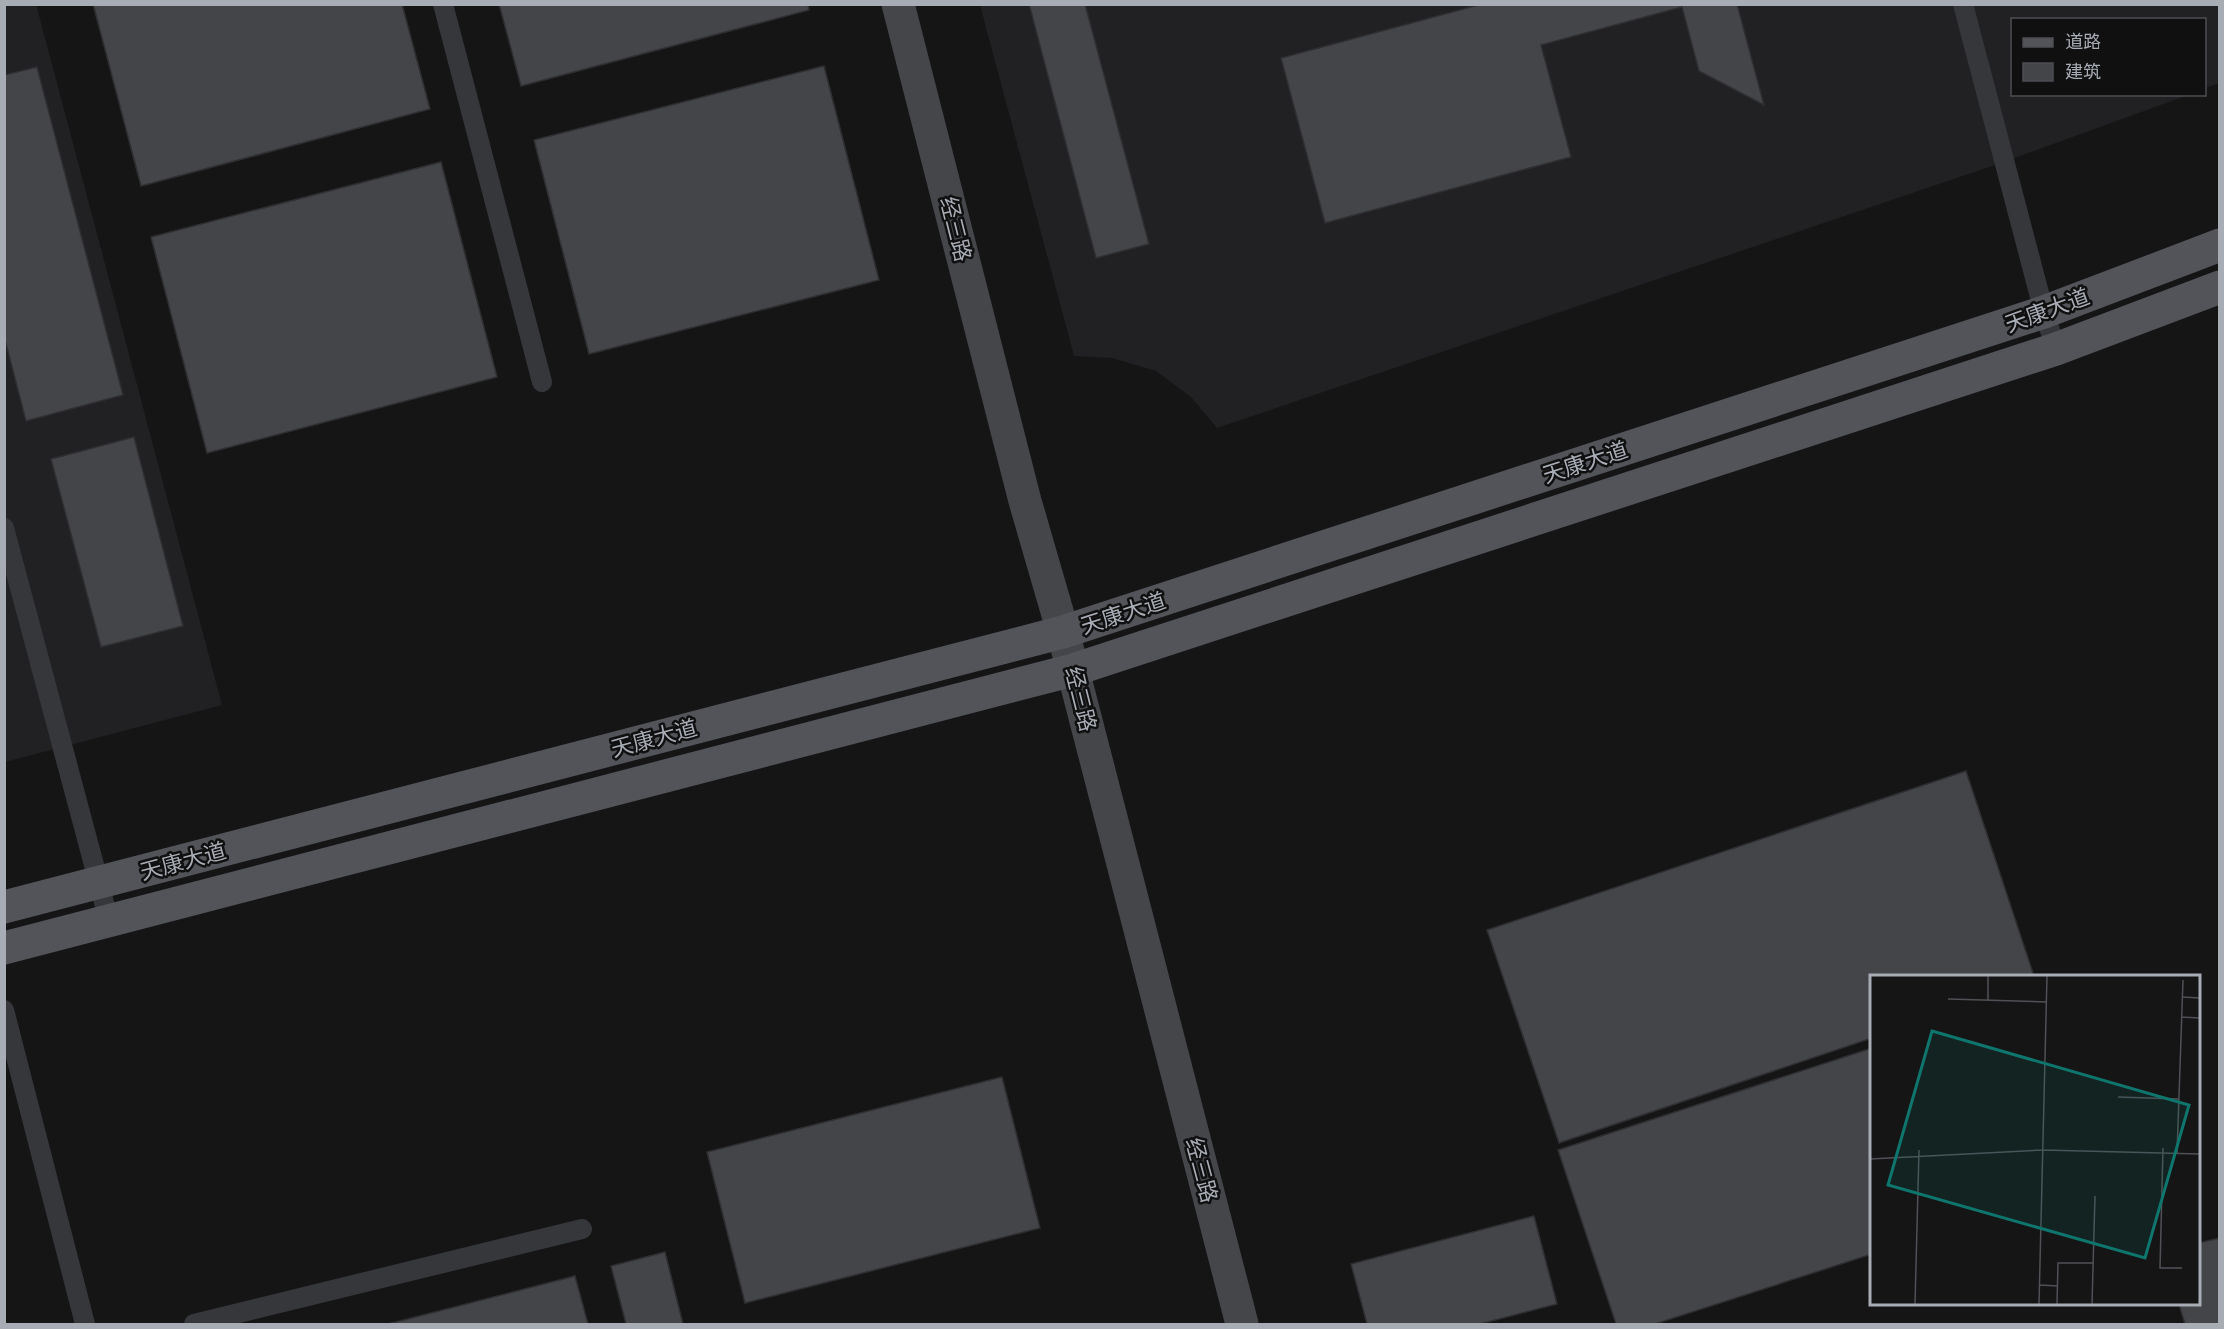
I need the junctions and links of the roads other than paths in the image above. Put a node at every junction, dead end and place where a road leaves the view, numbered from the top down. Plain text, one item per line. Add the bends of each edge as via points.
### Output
1 (443, 4) edge
2 (898, 4) edge
3 (1963, 4) edge
4 (2220, 245) edge
5 (2220, 287) edge
6 (2044, 312) junction
7 (2056, 349) junction
8 (542, 382) dead end
9 (4, 528) edge
10 (1063, 632) junction
11 (1073, 670) junction
12 (99, 883) junction
13 (4, 907) edge
14 (109, 921) junction
15 (4, 948) edge
16 (4, 1010) edge
17 (582, 1229) dead end
18 (85, 1324) edge
19 (194, 1324) edge
20 (1242, 1324) edge

1 - 8 lane
2 - 10 street, 经三路 via 1025,501
3 - 6 lane
4 - 6 main road, 天康大道
5 - 7 main road, 天康大道
6 - 7 lane
6 - 10 main road, 天康大道
7 - 11 main road, 天康大道
9 - 12 lane
10 - 11 street, 经三路
10 - 12 main road, 天康大道
11 - 14 main road, 天康大道
11 - 20 street, 经三路
12 - 13 main road, 天康大道
12 - 14 lane
14 - 15 main road, 天康大道
16 - 18 lane
17 - 19 lane

